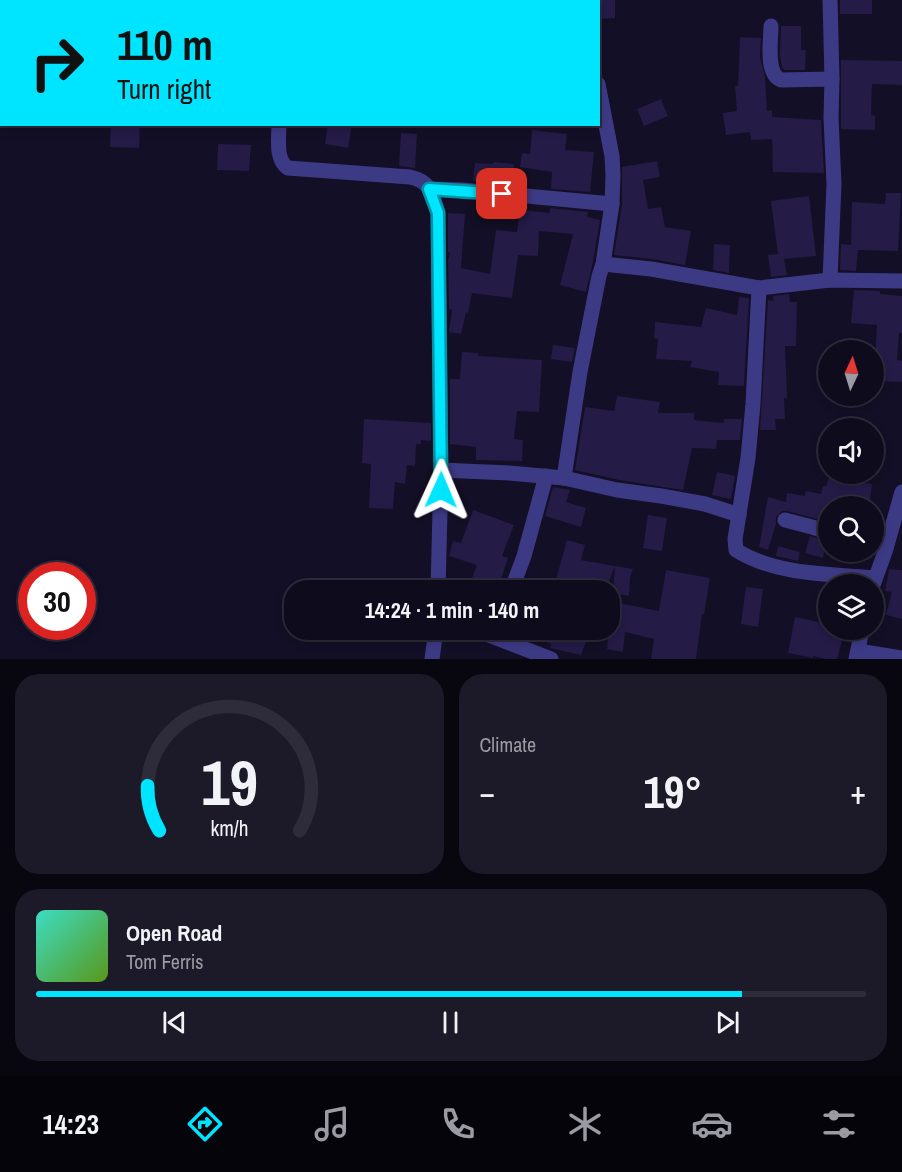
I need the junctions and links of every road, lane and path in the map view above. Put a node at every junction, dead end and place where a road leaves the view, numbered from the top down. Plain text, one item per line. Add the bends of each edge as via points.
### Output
1 (830, 0) edge
2 (771, 26) dead end
3 (832, 79) junction
4 (600, 94) edge
5 (279, 126) edge
6 (429, 189) junction
7 (612, 204) junction
8 (603, 264) junction
9 (831, 280) junction
10 (902, 281) edge
11 (759, 288) junction
12 (441, 470) junction
13 (546, 476) junction
14 (564, 478) junction
15 (902, 492) edge
16 (739, 515) junction
17 (785, 520) dead end
18 (818, 529) edge
19 (884, 537) edge
20 (820, 574) edge
21 (438, 580) edge
22 (515, 580) edge
23 (435, 640) edge
24 (511, 640) edge
25 (860, 640) edge
26 (857, 655) edge
27 (902, 658) edge
28 (432, 659) edge
29 (552, 659) edge

1 - 3 street
2 - 3 street via 770,60 775,78
3 - 9 street
4 - 7 street via 612,156
5 - 6 street via 281,161 288,168 410,177
6 - 7 street
6 - 12 street via 438,213
7 - 8 street
8 - 11 street
8 - 14 street via 580,372
9 - 10 street
9 - 11 street
11 - 16 street via 753,404
12 - 13 street
12 - 21 street
13 - 14 street
13 - 22 street
14 - 16 street via 705,504
15 - 19 street
16 - 20 street via 736,550 766,565
17 - 18 street
23 - 28 street
24 - 29 street
25 - 26 street
26 - 27 street

